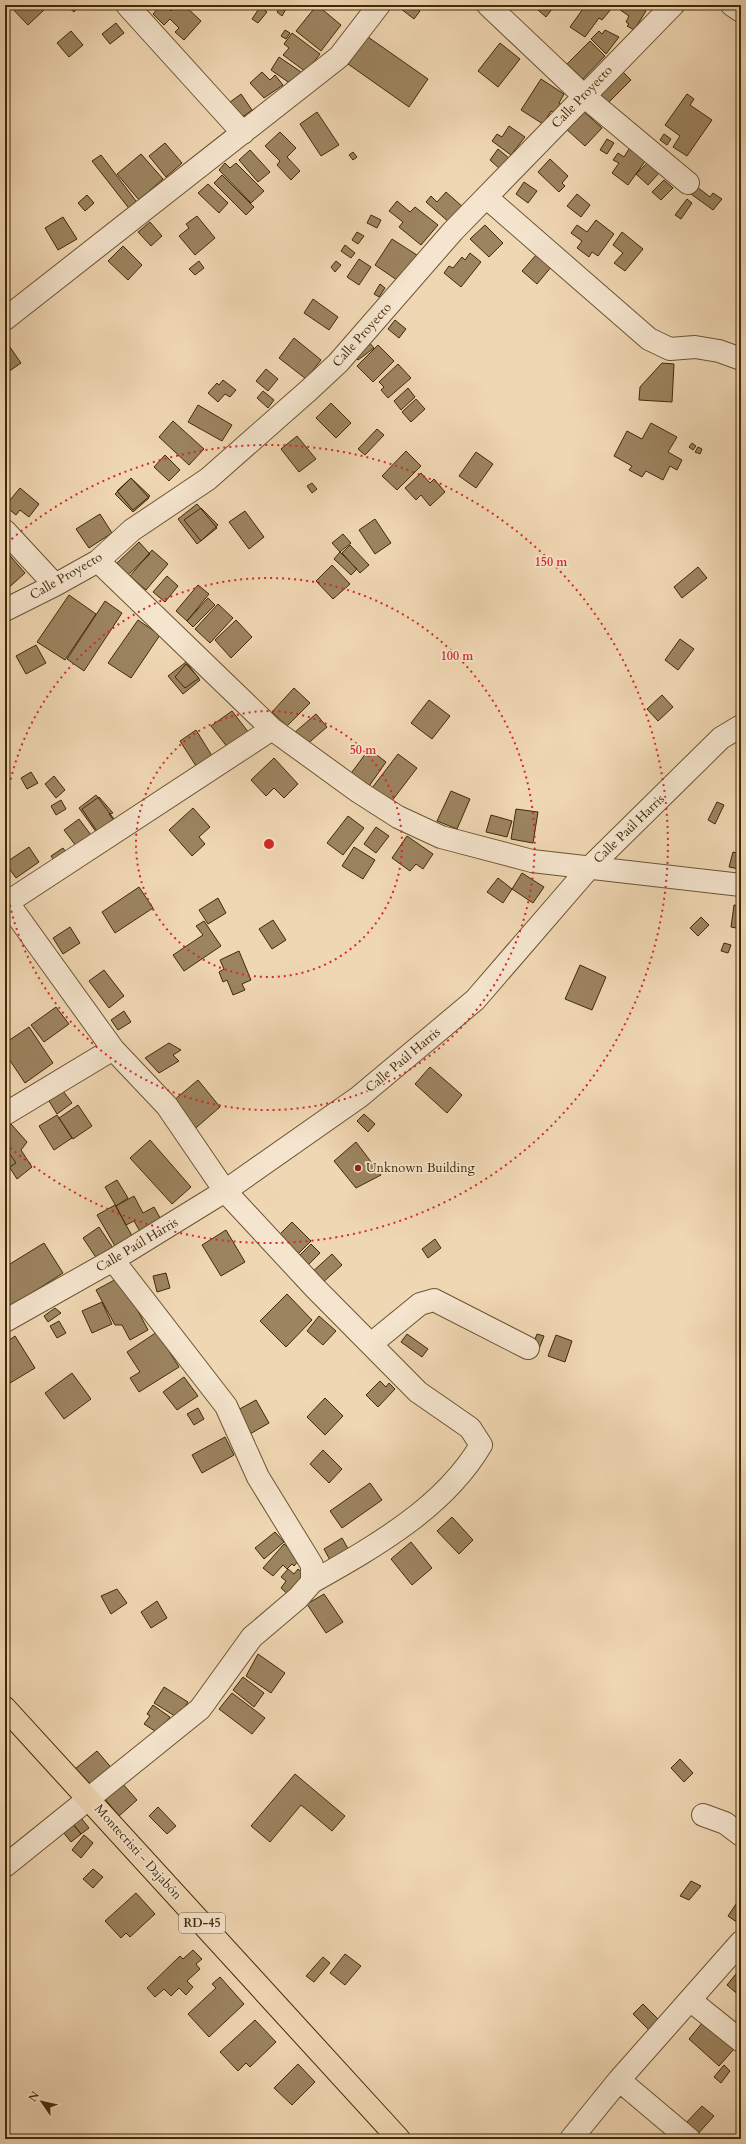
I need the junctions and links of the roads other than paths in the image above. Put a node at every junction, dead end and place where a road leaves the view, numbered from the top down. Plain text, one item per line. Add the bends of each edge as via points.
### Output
1 (127, 5) edge
2 (379, 5) edge
3 (488, 5) edge
4 (673, 5) edge
5 (732, 5) edge
6 (741, 11) edge
7 (584, 96) junction
8 (243, 133) junction
9 (688, 183) dead end
10 (486, 197) junction
11 (5, 319) edge
12 (741, 359) edge
13 (5, 531) edge
14 (98, 561) junction
15 (55, 585) junction
16 (5, 610) edge
17 (741, 726) edge
18 (272, 729) junction
19 (589, 868) junction
20 (741, 885) edge
21 (6, 902) edge
22 (113, 1049) junction
23 (5, 1114) edge
24 (225, 1191) junction
25 (113, 1260) junction
26 (6, 1318) edge
27 (370, 1344) junction
28 (528, 1348) dead end
29 (312, 1582) junction
30 (5, 1708) edge
31 (88, 1798) junction
32 (704, 1815) dead end
33 (741, 1835) edge
34 (5, 1866) edge
35 (741, 1942) edge
36 (690, 2000) junction
37 (741, 2041) edge
38 (619, 2080) junction
39 (399, 2139) edge
40 (571, 2139) edge
41 (689, 2139) edge

1 - 8 street
2 - 8 street via 339,57
3 - 7 street
4 - 7 street, Calle Proyecto
5 - 6 street
7 - 9 street
7 - 10 street, Calle Proyecto
8 - 11 street
10 - 12 street via 649,339 670,349 695,347
10 - 14 street, Calle Proyecto via 453,231 338,363 208,479 132,530
13 - 15 street
14 - 15 street, Calle Proyecto
14 - 18 street
15 - 16 street, Calle Proyecto
17 - 19 street, Calle Paúl Harris via 722,738
18 - 19 street via 359,792 398,817 440,837 532,861
18 - 21 street
19 - 20 street
19 - 24 street, Calle Paúl Harris via 475,1000 359,1097
21 - 22 street
22 - 23 street
22 - 24 street via 167,1106
24 - 25 street, Calle Paúl Harris
24 - 27 street
25 - 26 street, Calle Paúl Harris
25 - 29 street via 226,1406 258,1477 312,1565
27 - 28 street via 420,1304 434,1300
27 - 29 street via 418,1392 470,1428 481,1445 470,1464 422,1511 372,1548
29 - 31 street via 298,1598 252,1637 200,1709
30 - 31 main road, Montecristi - Dajabón / RD-45
31 - 34 street
31 - 39 main road, Montecristi - Dajabón / RD-45
32 - 33 street via 725,1823
35 - 36 street
36 - 37 street
36 - 38 street
38 - 40 street
38 - 41 street

